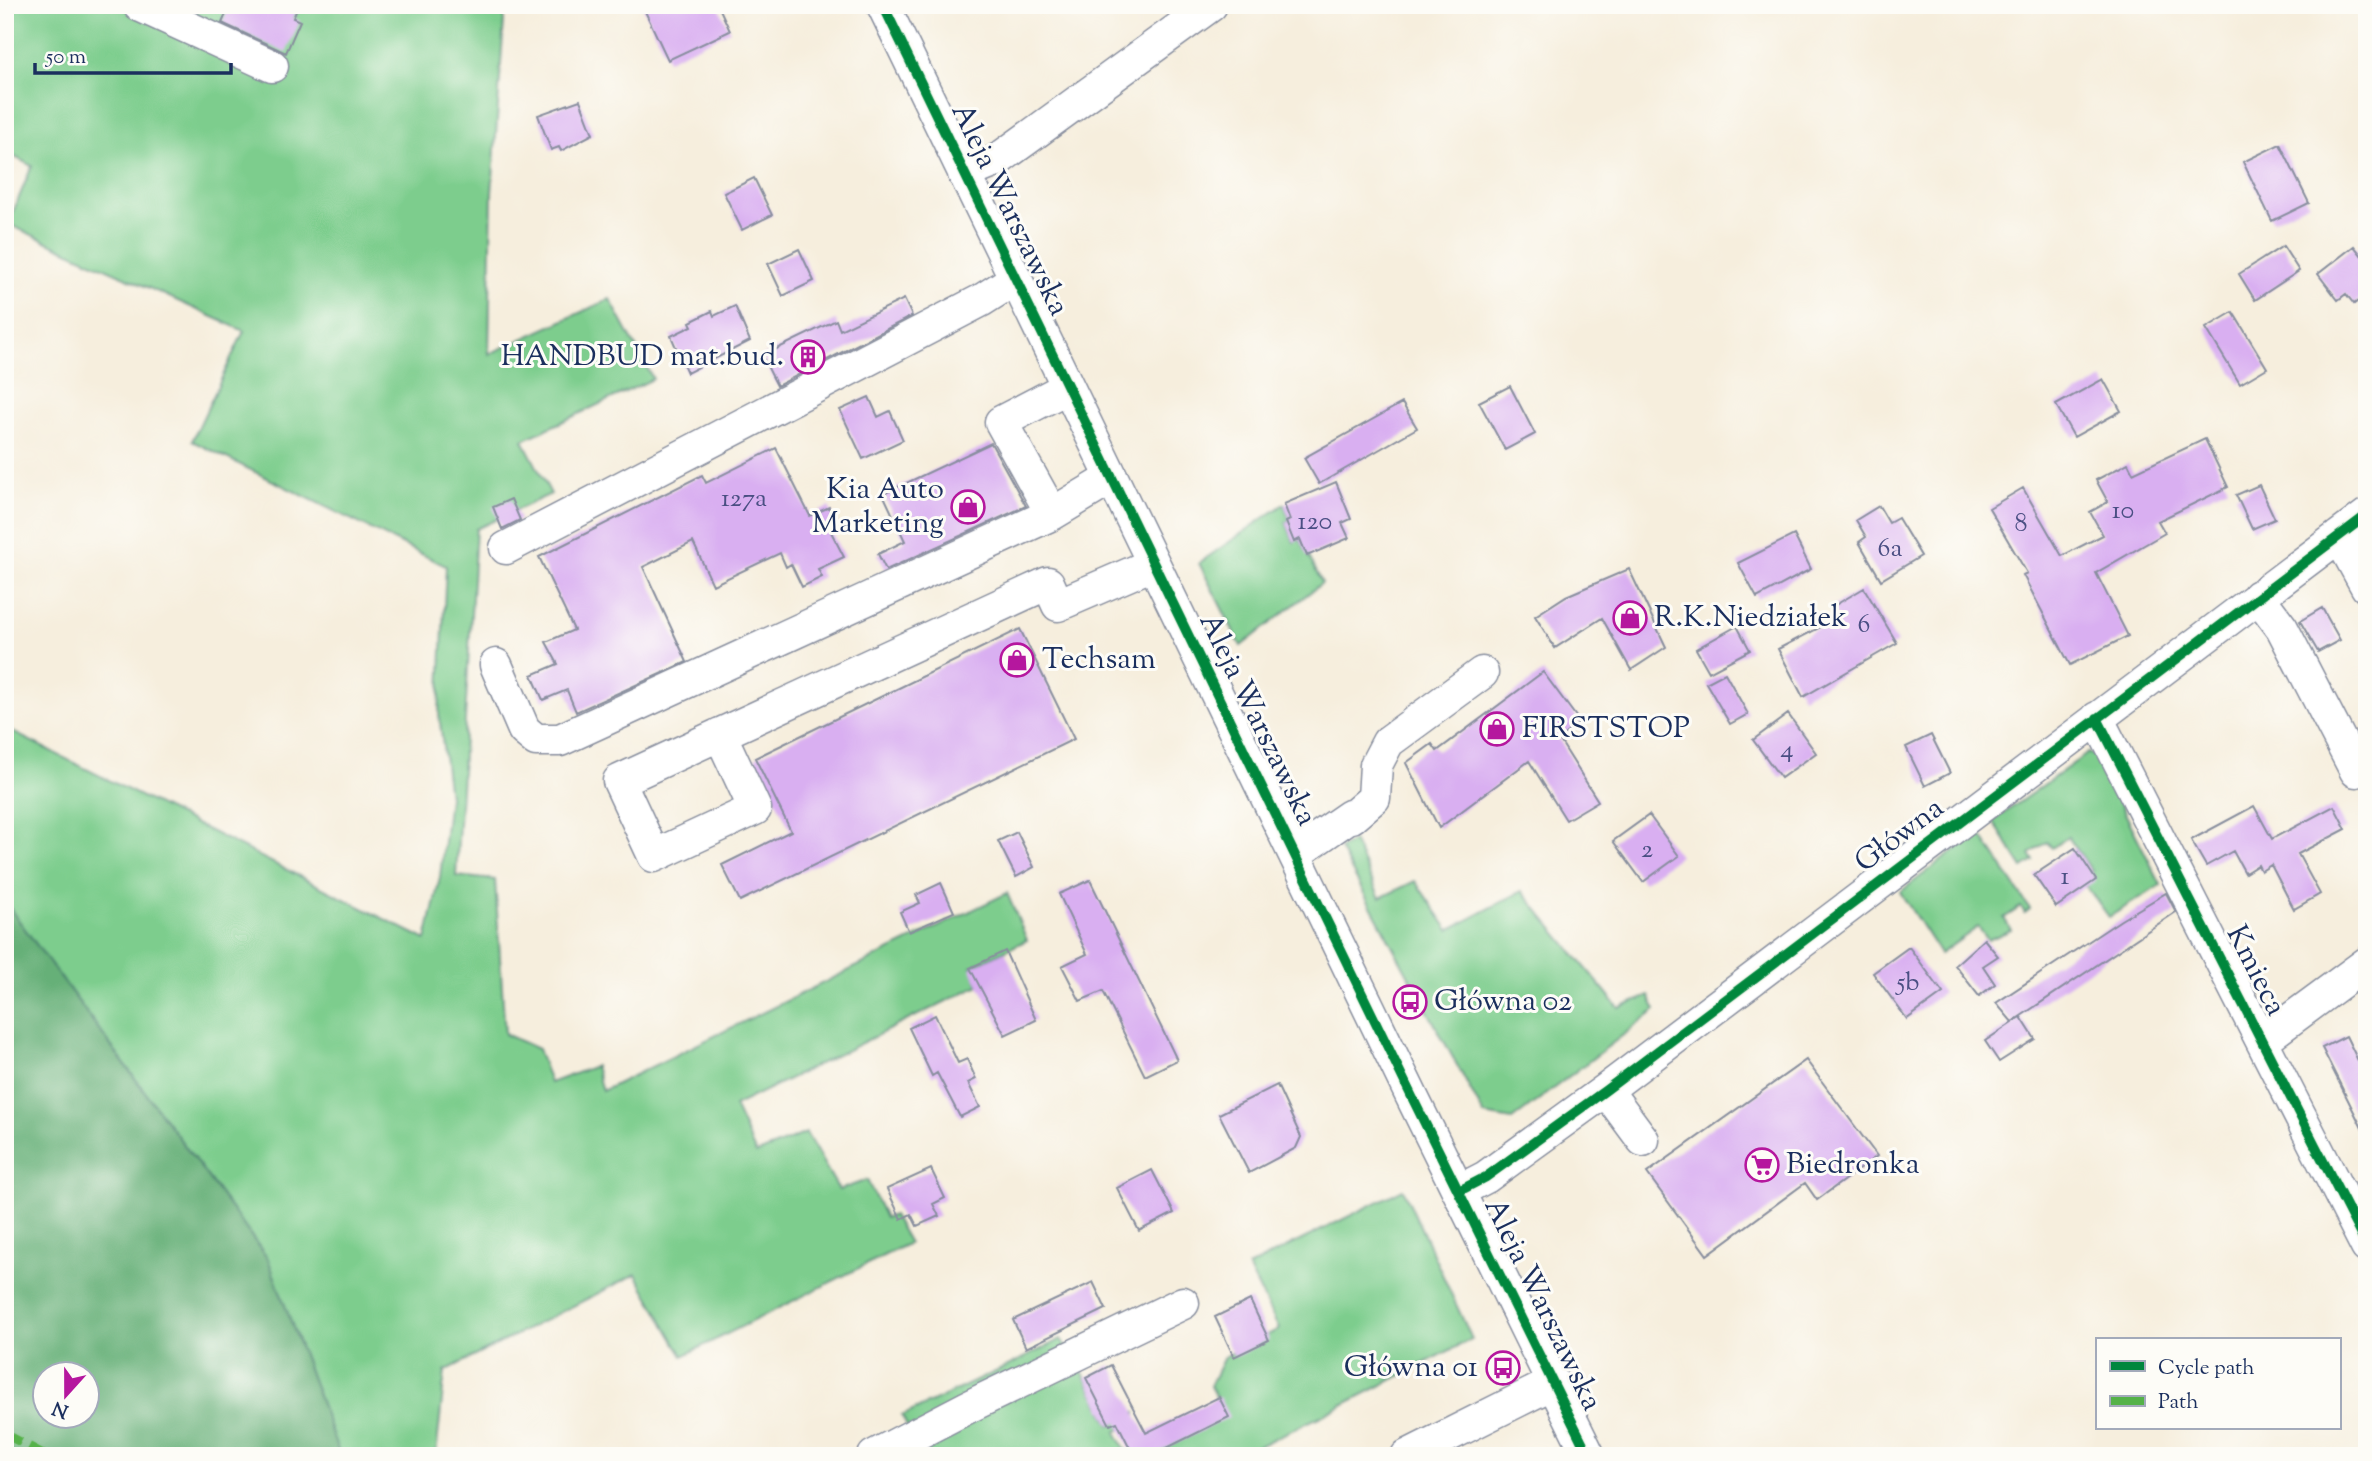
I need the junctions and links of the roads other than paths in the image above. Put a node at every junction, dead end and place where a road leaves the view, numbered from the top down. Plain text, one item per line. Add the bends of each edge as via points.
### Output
1 (139, 5) edge
2 (883, 5) edge
3 (1211, 5) edge
4 (272, 66) dead end
5 (964, 174) junction
6 (1015, 279) junction
7 (1068, 387) junction
8 (1112, 478) junction
9 (1052, 514) junction
10 (2367, 515) edge
11 (2339, 537) junction
12 (506, 548) dead end
13 (1153, 564) junction
14 (2367, 587) edge
15 (2258, 596) junction
16 (496, 665) dead end
17 (1482, 673) dead end
18 (2097, 718) junction
19 (720, 734) dead end
20 (2356, 771) dead end
21 (1295, 854) junction
22 (2367, 963) edge
23 (2263, 1040) junction
24 (1606, 1090) junction
25 (1643, 1140) dead end
26 (1459, 1191) junction
27 (2367, 1247) edge
28 (1183, 1303) dead end
29 (1553, 1383) junction
30 (874, 1456) edge
31 (1407, 1456) edge
32 (1589, 1456) edge

1 - 4 street
2 - 5 street, Aleja Warszawska
3 - 5 street via 996,161
5 - 6 street, Aleja Warszawska
6 - 7 street, Aleja Warszawska
6 - 12 street
7 - 8 street, Aleja Warszawska
7 - 9 street via 1001,422
8 - 9 street
8 - 13 street, Aleja Warszawska
9 - 16 street via 560,740 536,740 524,730
10 - 11 street, Główna
11 - 14 street
11 - 15 street, Główna
13 - 19 street via 1058,605 1048,583
13 - 21 street, Aleja Warszawska
15 - 18 street, Główna
15 - 20 street via 2282,628
17 - 21 street via 1388,742 1376,765 1374,798
18 - 23 street, Kmieca
18 - 24 street, Główna
21 - 26 street, Aleja Warszawska
22 - 23 street
23 - 27 street, Kmieca
24 - 25 street
24 - 26 street, Główna via 1486,1177
26 - 29 street, Aleja Warszawska
28 - 30 street
29 - 31 street
29 - 32 street, Aleja Warszawska

